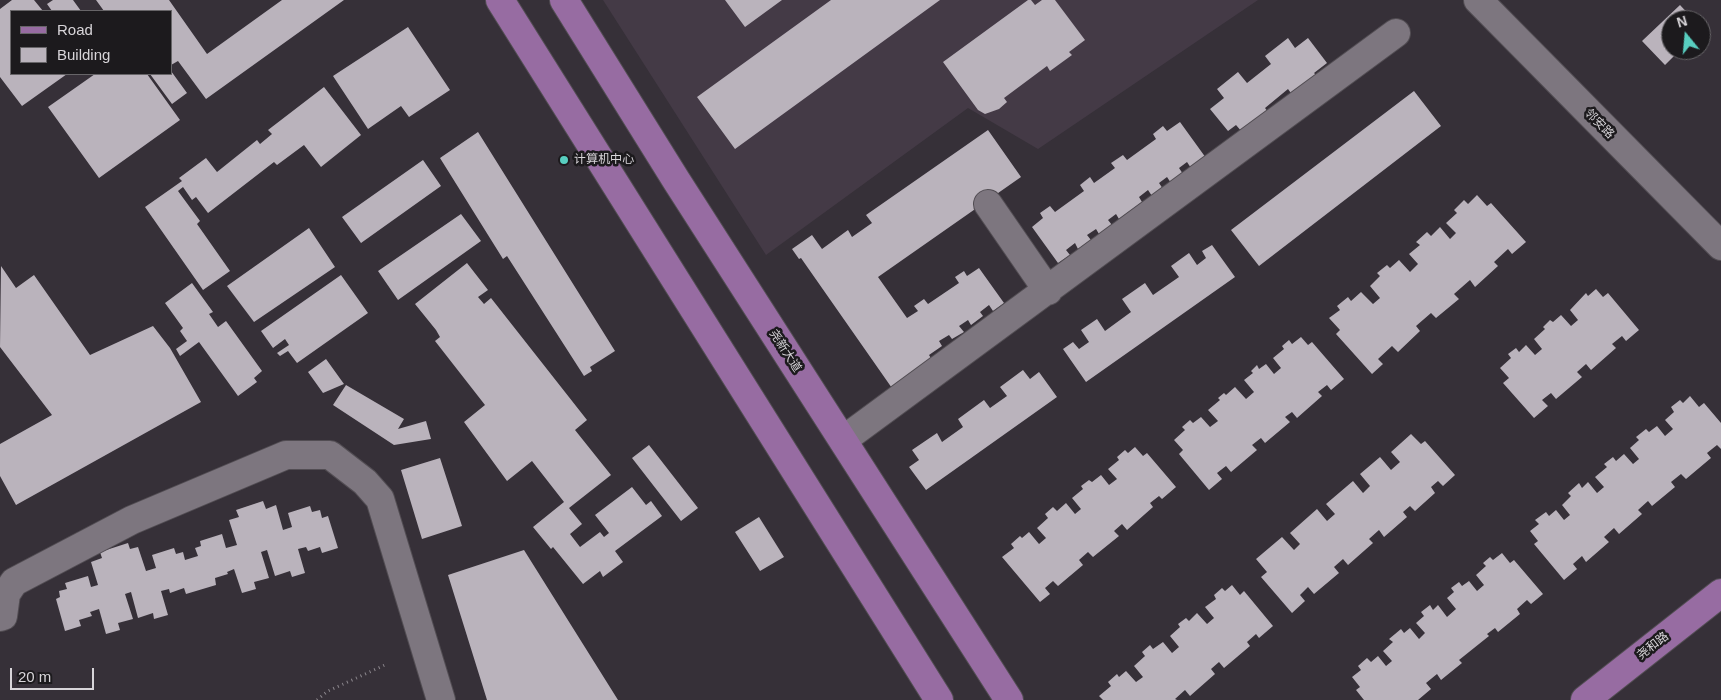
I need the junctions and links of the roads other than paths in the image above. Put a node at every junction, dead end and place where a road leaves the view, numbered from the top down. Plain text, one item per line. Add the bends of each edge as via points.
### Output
1 (500, 0) edge
2 (564, 0) edge
3 (1478, 0) edge
4 (1396, 33) dead end
5 (988, 204) dead end
6 (1721, 246) edge
7 (1048, 291) junction
8 (843, 440) junction
9 (1721, 593) edge
10 (0, 617) edge
11 (441, 700) edge
12 (939, 700) edge
13 (1009, 700) edge
14 (1585, 700) edge

1 - 12 main road
2 - 8 main road, 尧新大道
3 - 6 street, 邻安路
4 - 7 street
5 - 7 street
7 - 8 street
8 - 13 main road, 尧新大道
9 - 14 main road, 尧和路
10 - 11 street via 3,616 6,594 14,582 132,520 286,455 330,455 365,482 380,499

